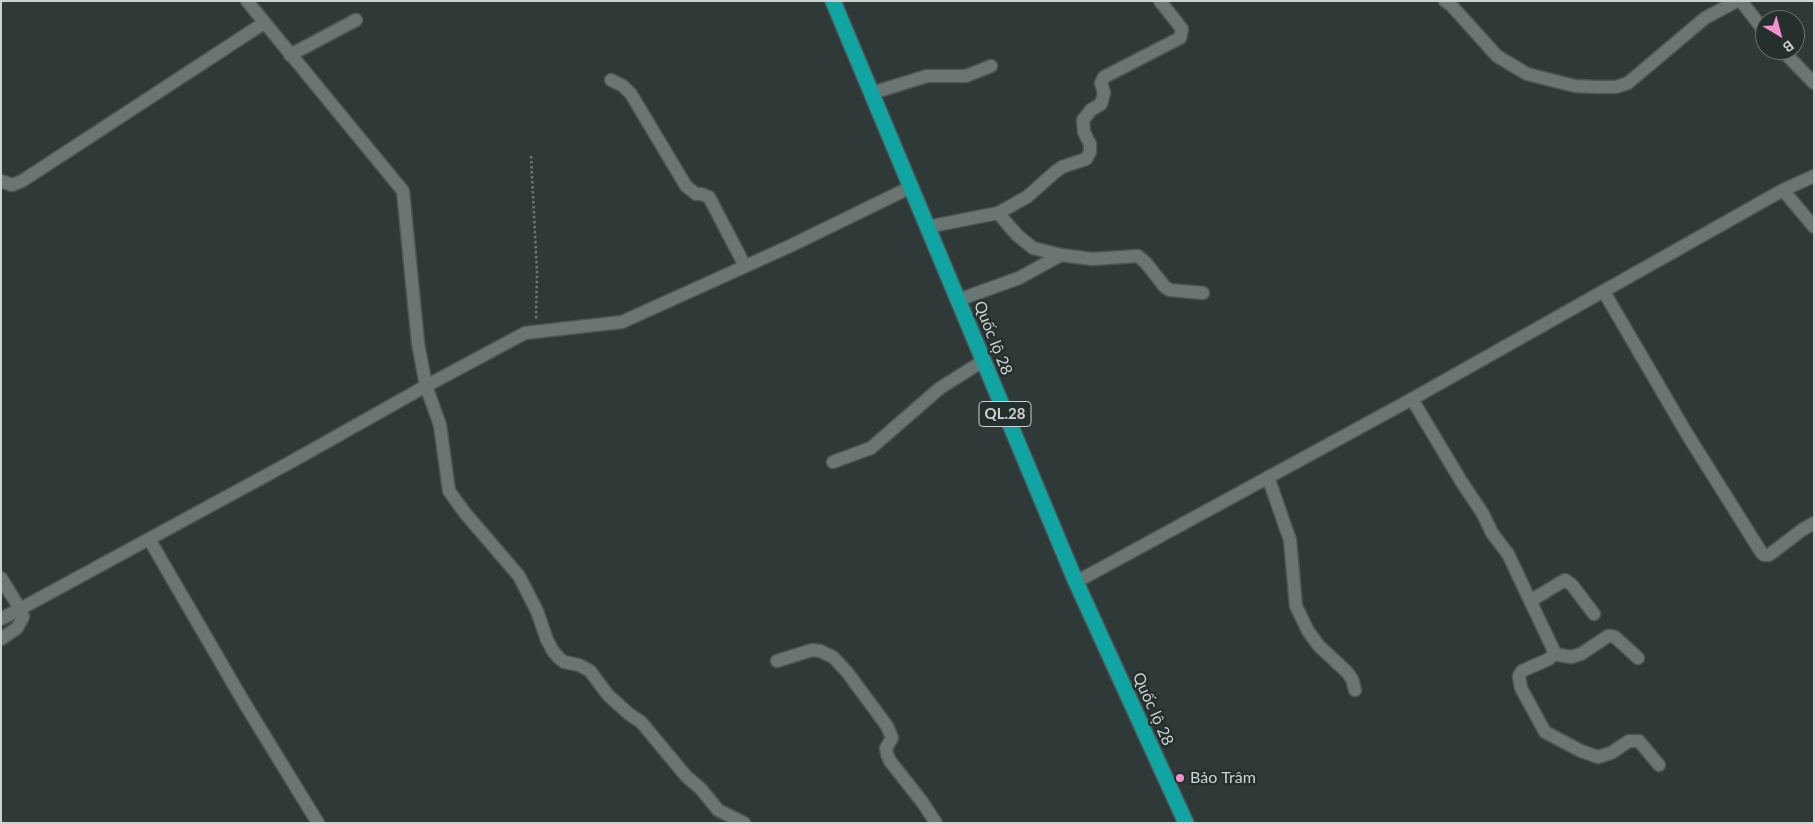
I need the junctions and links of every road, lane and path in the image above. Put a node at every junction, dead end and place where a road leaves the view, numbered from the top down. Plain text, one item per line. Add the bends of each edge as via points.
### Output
1 (247, 1) edge
2 (833, 1) edge
3 (1160, 1) edge
4 (1445, 1) edge
5 (1737, 1) edge
6 (1741, 1) edge
7 (1755, 19) edge
8 (356, 20) dead end
9 (264, 23) junction
10 (290, 54) junction
11 (1792, 60) edge
12 (991, 66) dead end
13 (611, 80) dead end
14 (1814, 83) edge
15 (872, 93) junction
16 (531, 156) dead end
17 (1814, 176) edge
18 (1, 181) edge
19 (910, 187) junction
20 (1783, 190) junction
21 (998, 213) junction
22 (1814, 226) edge
23 (927, 227) junction
24 (1061, 255) junction
25 (745, 266) junction
26 (1604, 292) junction
27 (1203, 293) dead end
28 (958, 300) junction
29 (536, 332) junction
30 (983, 360) junction
31 (426, 386) junction
32 (1412, 399) junction
33 (833, 462) dead end
34 (1268, 478) junction
35 (1814, 523) edge
36 (150, 540) junction
37 (1, 578) edge
38 (1076, 582) junction
39 (1530, 601) junction
40 (20, 609) junction
41 (1594, 614) dead end
42 (1, 619) edge
43 (1, 639) edge
44 (1554, 654) junction
45 (1638, 658) dead end
46 (777, 661) dead end
47 (1355, 690) dead end
48 (1659, 765) dead end
49 (318, 823) edge
50 (744, 823) edge
51 (936, 823) edge
52 (1186, 823) edge

1 - 9 street
2 - 15 highway, Quốc lộ 28 / QL.28
3 - 21 street via 1182,28 1180,38 1104,77 1101,104 1083,120 1090,144 1086,159 1062,167 1026,197
4 - 5 street via 1497,56 1527,74 1575,86 1596,87 1628,83 1705,18
6 - 7 street
8 - 10 street
9 - 10 street
9 - 18 street via 22,181 12,185
10 - 31 street via 403,192 418,342
11 - 14 street
12 - 15 street via 966,76 926,76
13 - 25 street via 631,94 686,186 696,194 709,197
15 - 19 highway, Quốc lộ 28 / QL.28
16 - 29 path via 537,272
17 - 20 street
19 - 23 highway, Quốc lộ 28 / QL.28
19 - 25 street
20 - 22 street
20 - 26 street
21 - 23 street
21 - 24 street via 1033,248
23 - 28 highway, Quốc lộ 28 / QL.28
24 - 27 street via 1092,259 1138,256 1170,290
24 - 28 street via 1019,278
25 - 29 street via 622,322
26 - 32 street
26 - 35 street via 1761,552 1769,555
28 - 30 highway, Quốc lộ 28 / QL.28
29 - 31 street via 525,333
30 - 33 street via 940,388 871,448
30 - 38 highway, Quốc lộ 28 / QL.28
31 - 36 street
31 - 50 street via 440,425 449,491 519,576 538,611 553,651 564,662 590,671 608,695 641,722 718,810
32 - 34 street
32 - 39 street via 1484,514 1492,534 1508,554
34 - 38 street
34 - 47 street via 1290,540 1296,606 1308,631 1347,672
36 - 40 street
36 - 49 street
37 - 40 street
38 - 52 highway, Quốc lộ 28 / QL.28
39 - 41 street via 1565,580
39 - 44 street
40 - 42 street
40 - 43 street via 21,623
44 - 45 street via 1571,657 1581,654 1611,636
44 - 48 street via 1522,671 1519,676 1521,688 1545,732 1598,757 1611,754 1629,741 1639,741
46 - 51 street via 812,650 820,651 847,672 887,726 892,738 886,748 887,754

